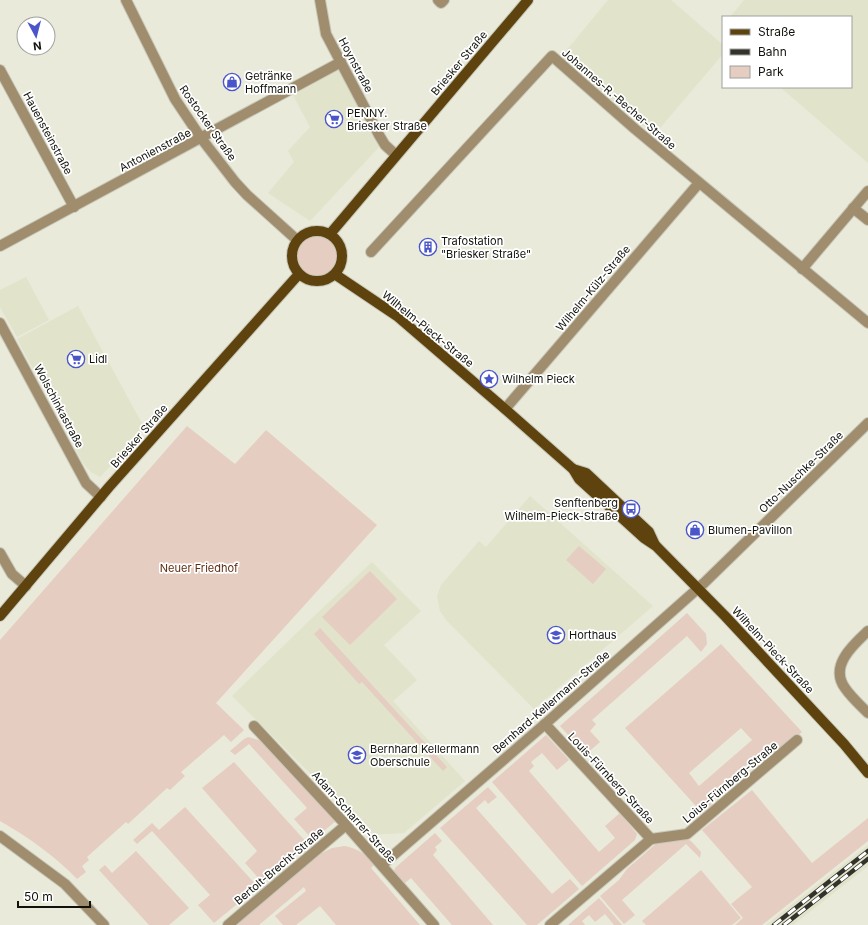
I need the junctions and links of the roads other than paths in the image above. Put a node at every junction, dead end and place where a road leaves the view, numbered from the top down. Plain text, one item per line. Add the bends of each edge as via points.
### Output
1 (126, 0) edge
2 (320, 0) edge
3 (438, 0) edge
4 (444, 0) edge
5 (528, 0) edge
6 (341, 62) junction
7 (0, 70) edge
8 (201, 138) junction
9 (396, 155) junction
10 (699, 183) junction
11 (868, 191) edge
12 (74, 207) junction
13 (853, 208) junction
14 (868, 220) edge
15 (330, 234) junction
16 (297, 240) junction
17 (0, 246) edge
18 (371, 252) dead end
19 (802, 269) junction
20 (299, 274) junction
21 (336, 275) junction
22 (868, 323) edge
23 (1, 326) edge
24 (505, 408) junction
25 (868, 423) edge
26 (101, 497) junction
27 (0, 553) edge
28 (26, 586) junction
29 (698, 588) junction
30 (0, 616) edge
31 (868, 631) edge
32 (868, 713) edge
33 (545, 724) junction
34 (254, 726) dead end
35 (797, 740) dead end
36 (868, 773) edge
37 (346, 825) junction
38 (0, 836) edge
39 (651, 839) junction
40 (382, 865) junction
41 (104, 925) edge
42 (228, 925) edge
43 (434, 925) edge
44 (550, 925) edge

1 - 8 street, Rostocker Straße via 175,99
2 - 6 street, Hoynstraße via 326,34
3 - 4 street via 441,3
5 - 9 main road, Briesker Straße
6 - 8 street, Antonienstraße
6 - 9 street, Hoynstraße via 378,135
7 - 12 street, Hauensteinstraße
8 - 12 street, Antonienstraße
8 - 16 street, Rostocker Straße via 239,186
9 - 15 main road, Briesker Straße
10 - 18 street, Johannes-R.-Becher-Straße via 552,56
10 - 19 street, Johannes-R.-Becher-Straße
10 - 24 street, Wilhelm-Külz-Straße
11 - 13 street
12 - 17 street, Antonienstraße
13 - 14 street
13 - 19 street
15 - 16 main road via 311,232
15 - 21 main road via 342,251 342,264
16 - 20 main road via 292,257
19 - 22 street, Johannes-R.-Becher-Straße
20 - 21 main road via 303,278 316,281 328,280
20 - 26 main road, Briesker Straße
21 - 24 main road, Wilhelm-Pieck-Straße via 397,316
23 - 26 street, Wolschinkastraße via 86,482
24 - 29 main road, Wilhelm-Pieck-Straße via 573,468 579,479 656,546
25 - 29 street, Otto-Nuschke-Straße
26 - 28 main road, Briesker Straße
27 - 28 street via 12,574
28 - 30 main road, Briesker Straße
29 - 33 street, Bernhard-Kellermann-Straße
29 - 36 main road, Wilhelm-Pieck-Straße
31 - 32 street via 850,648 841,663 839,674 845,688
33 - 39 street, Louis-Fürnberg-Straße
33 - 40 street, Bernhard-Kellermann-Straße
34 - 37 street, Adam-Scharrer-Straße
35 - 39 street, Loius-Fürnberg-Straße via 687,834
37 - 40 street, Adam-Scharrer-Straße
37 - 42 street, Bertolt-Brecht-Straße
38 - 41 street via 65,884
39 - 44 street, Louis-Fürnberg-Straße
40 - 43 street, Adam-Scharrer-Straße

